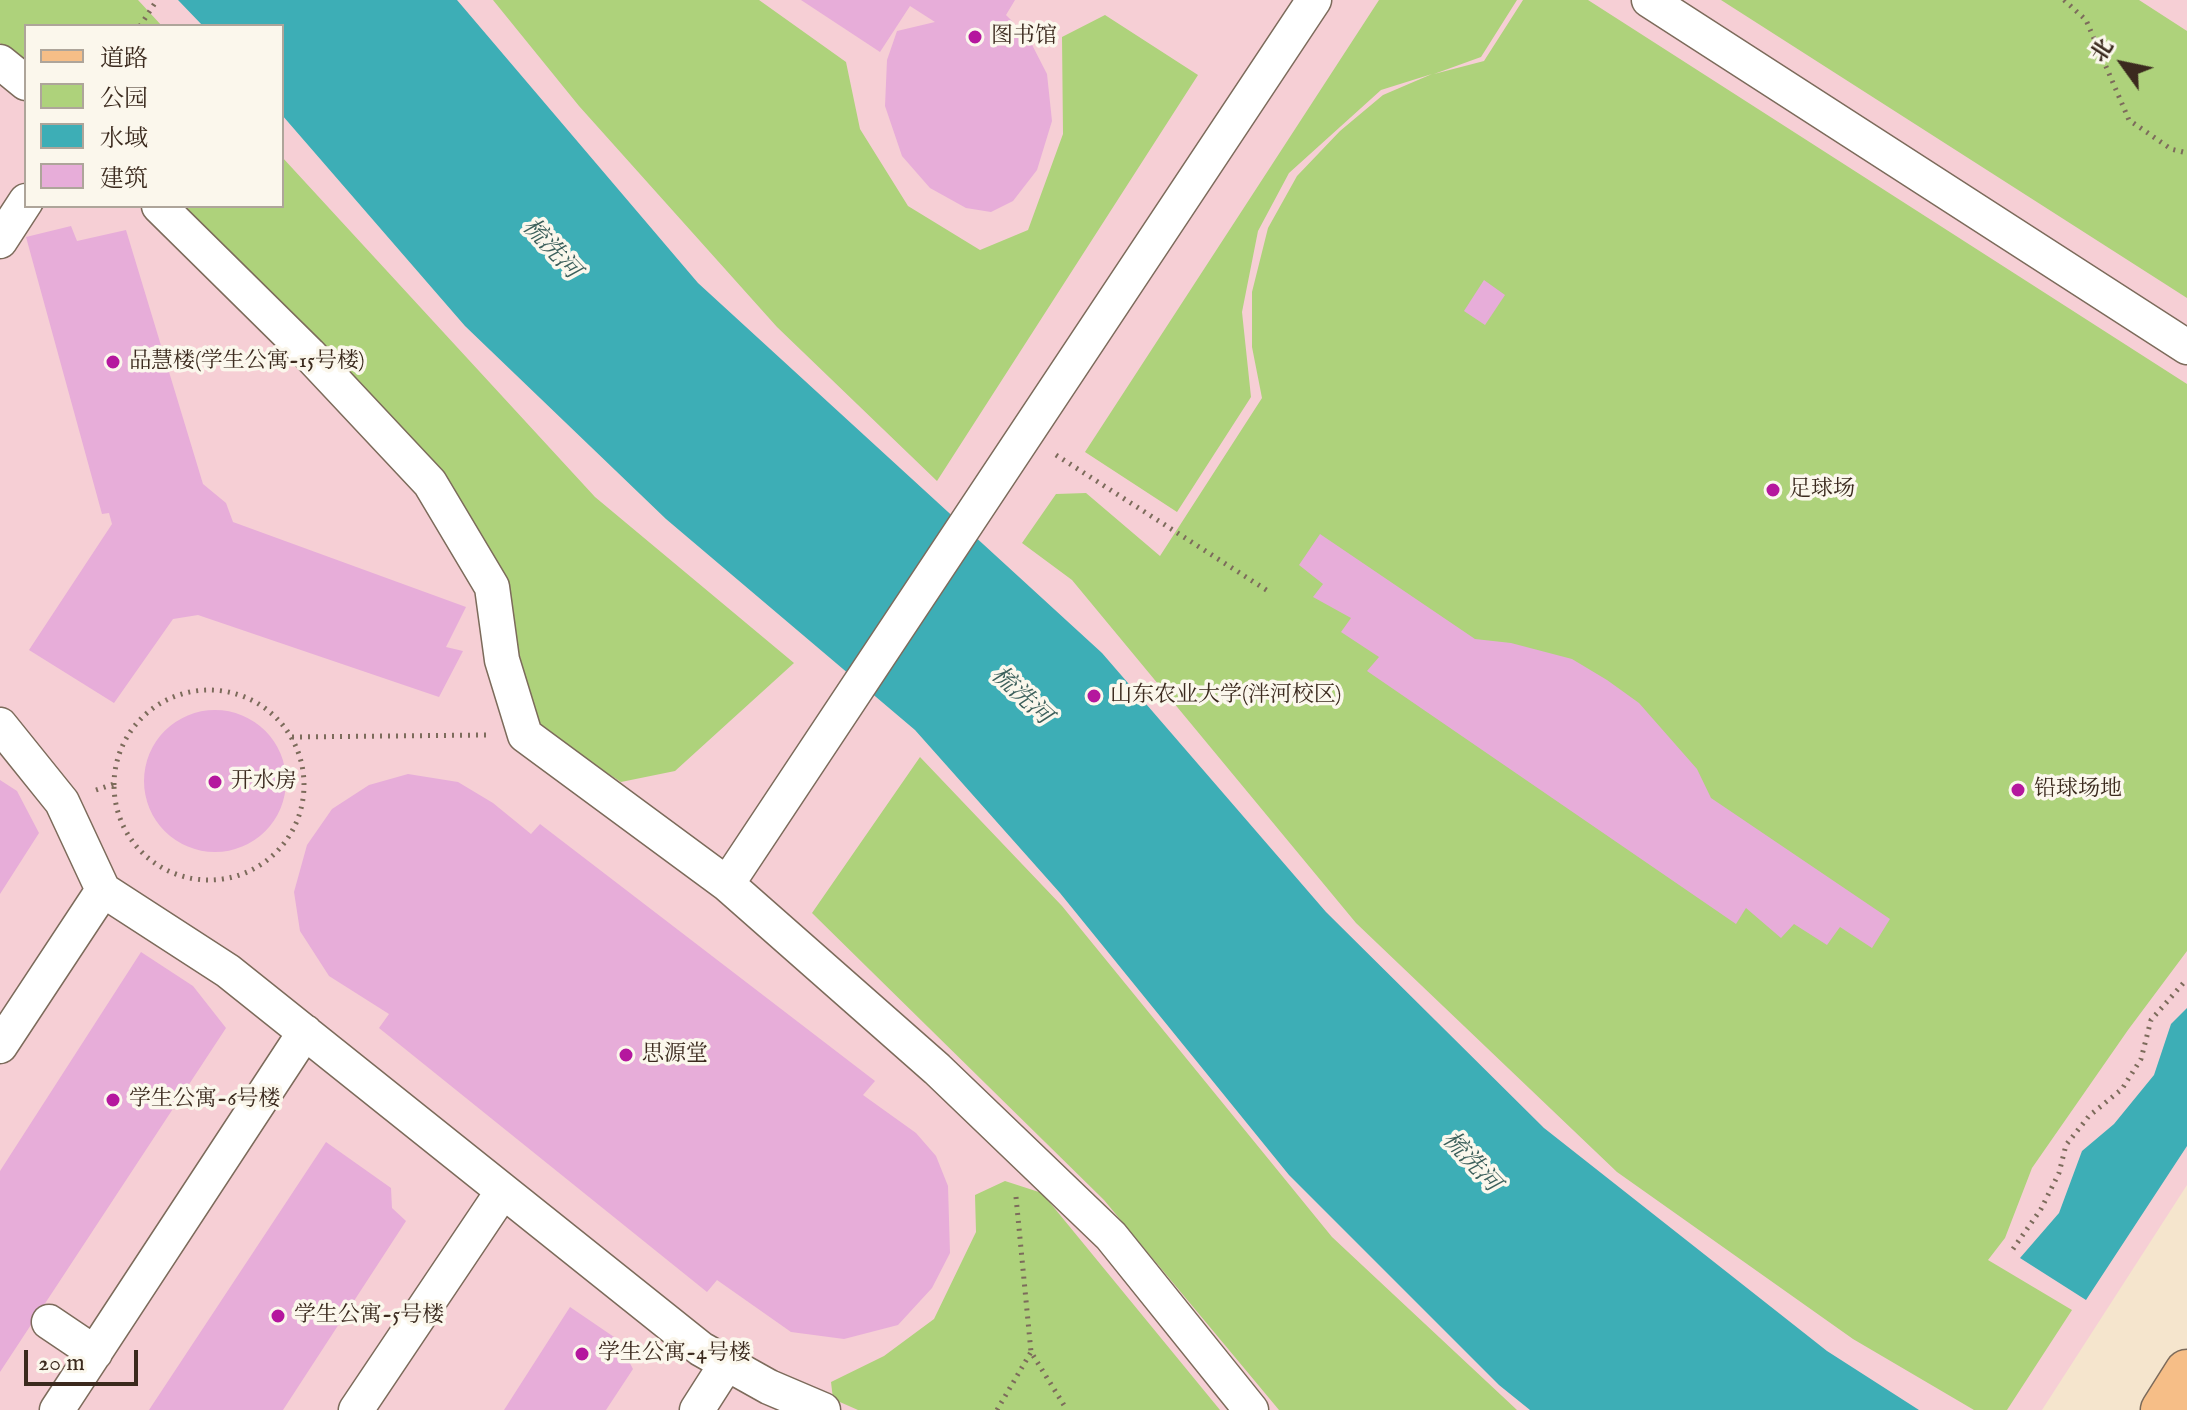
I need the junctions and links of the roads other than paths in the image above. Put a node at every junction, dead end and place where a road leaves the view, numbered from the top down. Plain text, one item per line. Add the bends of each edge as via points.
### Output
1 (1314, 0) edge
2 (1649, 0) edge
3 (0, 62) edge
4 (24, 81) edge
5 (24, 204) edge
6 (161, 208) edge
7 (0, 241) edge
8 (2187, 347) edge
9 (0, 725) edge
10 (727, 884) junction
11 (103, 890) junction
12 (305, 1032) junction
13 (0, 1046) edge
14 (503, 1191) junction
15 (49, 1322) dead end
16 (95, 1353) junction
17 (727, 1363) junction
18 (2187, 1372) edge
19 (57, 1410) edge
20 (356, 1410) edge
21 (697, 1410) edge
22 (823, 1410) edge
23 (1251, 1410) edge
24 (2163, 1410) edge

1 - 10 street
2 - 8 street
3 - 4 street
5 - 7 street
6 - 10 street via 430,483 492,587 502,660 525,735
9 - 11 street via 62,802
10 - 23 street via 937,1069 1111,1236
11 - 12 street via 228,971
11 - 13 street
12 - 14 street
12 - 16 street
14 - 17 street via 701,1349
14 - 20 street
15 - 16 street
16 - 19 street
17 - 21 street
17 - 22 street
18 - 24 main road

